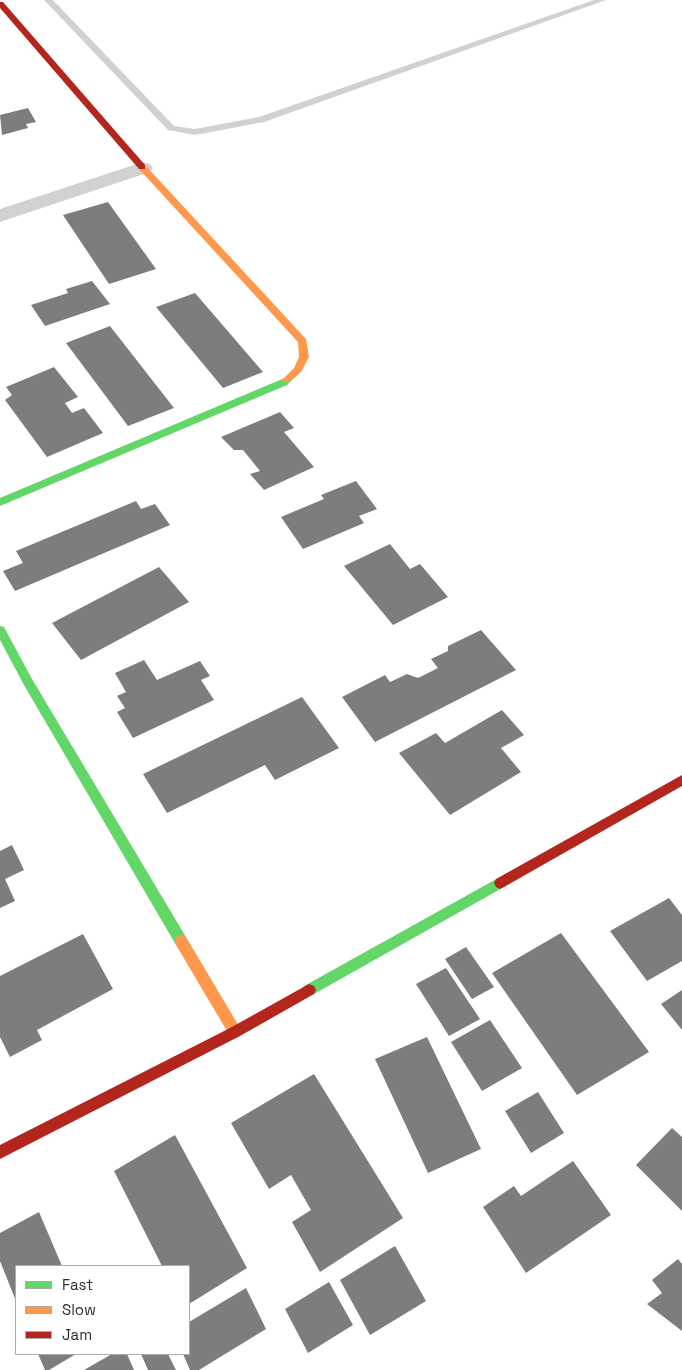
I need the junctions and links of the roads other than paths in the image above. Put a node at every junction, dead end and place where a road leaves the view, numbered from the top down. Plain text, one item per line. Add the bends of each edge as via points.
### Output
1 (48, 0) edge
2 (602, 0) edge
3 (0, 4) edge
4 (143, 168) junction
5 (0, 216) edge
6 (0, 502) edge
7 (0, 630) edge
8 (682, 780) edge
9 (235, 1032) junction
10 (0, 1152) edge

1 - 2 lane via 171,128 195,132 261,120
3 - 4 street
4 - 5 street
4 - 6 street via 302,341 304,357 298,370 284,383
7 - 9 street
8 - 9 street
9 - 10 street

